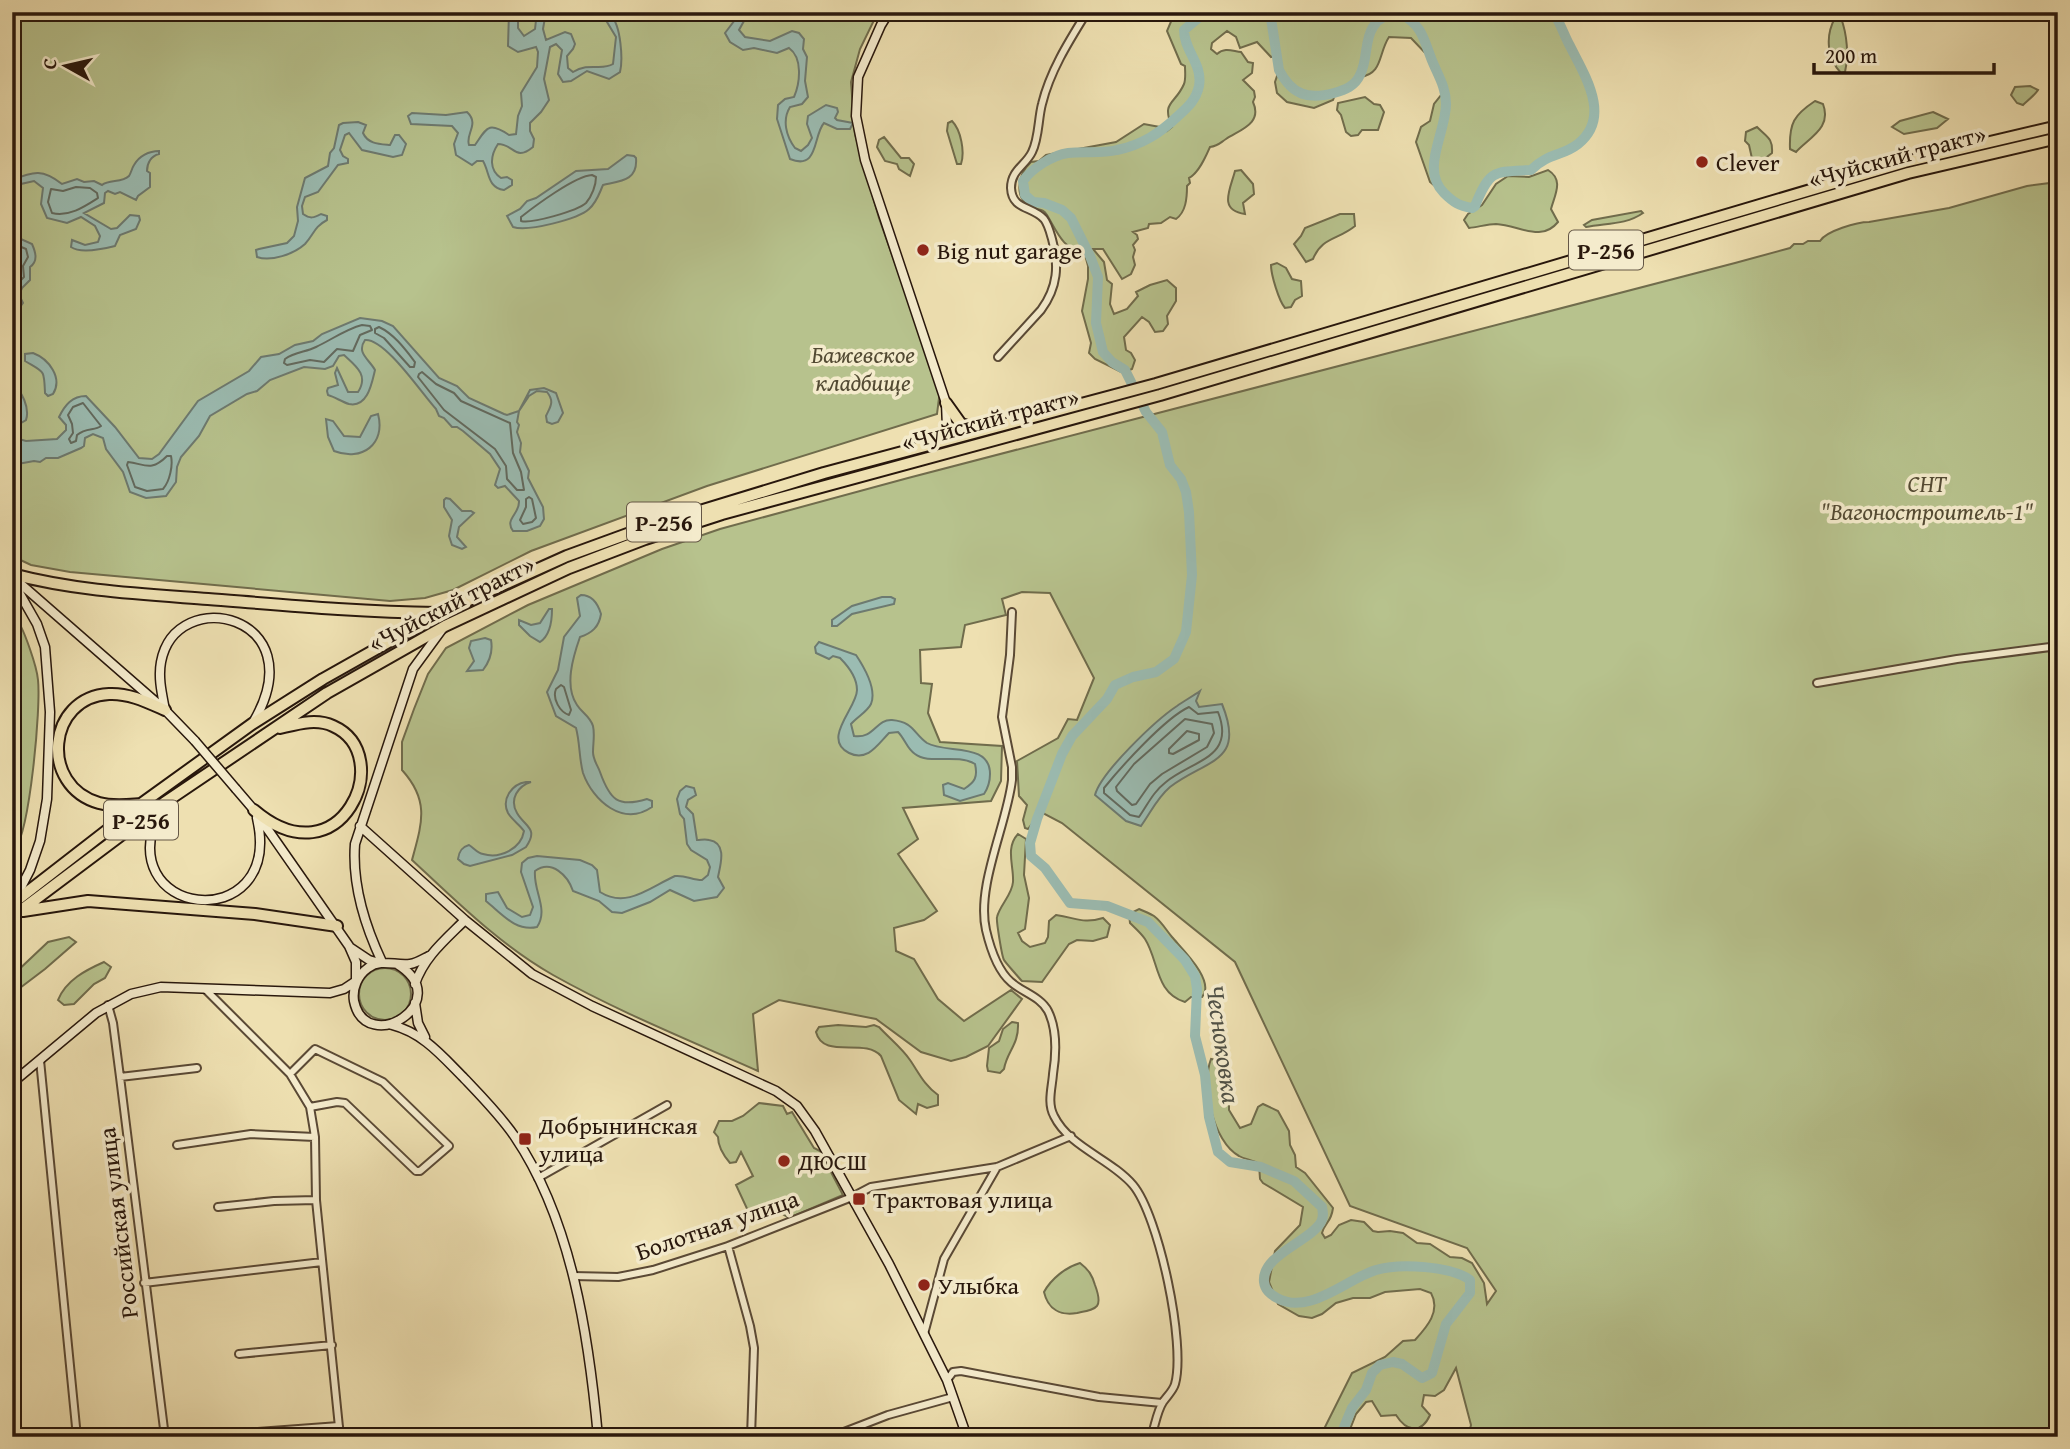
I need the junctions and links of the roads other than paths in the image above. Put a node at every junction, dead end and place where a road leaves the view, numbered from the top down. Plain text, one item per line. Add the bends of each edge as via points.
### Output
1 (889, 12) edge
2 (1087, 12) edge
3 (2058, 126) edge
4 (2058, 138) edge
5 (998, 357) dead end
6 (1158, 390) junction
7 (946, 403) junction
8 (1108, 403) junction
9 (985, 430) junction
10 (933, 444) junction
11 (12, 577) edge
12 (1012, 612) dead end
13 (440, 613) junction
14 (445, 626) junction
15 (2058, 646) edge
16 (1818, 683) dead end
17 (165, 710) junction
18 (252, 724) junction
19 (274, 729) junction
20 (164, 803) junction
21 (141, 804) junction
22 (255, 811) junction
23 (360, 826) junction
24 (14, 909) edge
25 (465, 920) junction
26 (337, 926) junction
27 (349, 946) junction
28 (429, 956) junction
29 (380, 962) junction
30 (397, 964) junction
31 (356, 982) junction
32 (415, 984) junction
33 (204, 987) junction
34 (330, 993) junction
35 (415, 1003) junction
36 (107, 1005) junction
37 (356, 1007) junction
38 (391, 1025) junction
39 (426, 1040) junction
40 (40, 1060) junction
41 (197, 1068) dead end
42 (290, 1074) junction
43 (120, 1077) junction
44 (12, 1083) edge
45 (667, 1105) dead end
46 (310, 1107) junction
47 (1071, 1136) junction
48 (315, 1137) junction
49 (177, 1145) dead end
50 (997, 1167) junction
51 (538, 1178) junction
52 (852, 1197) junction
53 (316, 1200) junction
54 (218, 1207) dead end
55 (728, 1246) junction
56 (322, 1262) junction
57 (573, 1276) junction
58 (144, 1283) junction
59 (924, 1334) junction
60 (332, 1345) junction
61 (239, 1354) dead end
62 (947, 1380) junction
63 (953, 1397) junction
64 (1162, 1403) junction
65 (339, 1426) junction
66 (77, 1437) edge
67 (165, 1437) edge
68 (191, 1437) edge
69 (340, 1437) edge
70 (598, 1437) edge
71 (751, 1437) edge
72 (831, 1437) edge
73 (967, 1437) edge
74 (1151, 1437) edge

1 - 7 street via 858,77 857,124
2 - 5 street via 1054,69 1033,150 1011,184 1014,200 1048,226 1057,277 1047,302
3 - 6 highway, «Чуйский тракт» / Р-256 via 1905,162
4 - 6 highway, «Чуйский тракт» / Р-256 via 1908,173
6 - 8 highway, «Чуйский тракт» / Р-256
7 - 9 highway via 961,424
7 - 10 street via 947,427
8 - 9 highway, «Чуйский тракт» / Р-256
8 - 14 highway, «Чуйский тракт» / Р-256 via 696,522 569,568
9 - 10 highway, «Чуйский тракт» / Р-256
10 - 13 highway, «Чуйский тракт» / Р-256 via 641,529 567,556
11 - 13 highway via 114,592 365,612
11 - 17 street
11 - 24 street via 45,647 50,712 47,799 40,841
12 - 47 street via 1002,717 1012,780 992,861 984,920 1003,972 1047,1010 1055,1055 1050,1101 1053,1114
13 - 18 highway, «Чуйский тракт» / Р-256
14 - 19 highway, «Чуйский тракт» / Р-256 via 327,692
14 - 23 street via 413,669
15 - 16 street
17 - 18 street via 160,673 166,645 190,624 217,618 244,626 269,658 268,693
17 - 21 highway via 131,696 99,696 76,706 61,733 58,764 71,787 96,803
17 - 22 street, bridge
18 - 21 highway, «Чуйский тракт» / Р-256
19 - 20 highway, «Чуйский тракт» / Р-256
19 - 22 highway via 317,722 340,730 358,758 359,786 345,817 321,831 288,829
20 - 22 street via 150,834 151,863 170,889 202,901 213,901 248,883 260,855
20 - 24 highway, «Чуйский тракт» / Р-256
21 - 24 highway, «Чуйский тракт» / Р-256
22 - 26 street
23 - 25 street
23 - 29 street via 355,879
24 - 26 highway via 88,901 254,914
25 - 28 street
25 - 52 street via 532,974 786,1097 815,1131
26 - 27 street
27 - 29 street
27 - 31 street via 356,962
28 - 30 street
28 - 32 street
29 - 30 street
29 - 31 street via 367,968
30 - 32 street
31 - 34 street
31 - 37 street
32 - 35 street
33 - 34 street
33 - 36 street via 143,990
33 - 42 street
34 - 37 street
35 - 38 street via 406,1017
35 - 39 street
36 - 40 street
36 - 43 street, Российская улица
37 - 38 street via 371,1022
38 - 39 street
39 - 51 street via 513,1134
40 - 44 street
40 - 66 street
41 - 43 street
42 - 46 street
42 - 46 street via 315,1049 383,1082 449,1146 415,1171 345,1103
43 - 58 street, Российская улица
45 - 51 street
46 - 48 street
47 - 50 street, Болотная улица
47 - 64 street via 1132,1184 1146,1204 1167,1275 1176,1330 1175,1384
48 - 49 street via 251,1134
48 - 53 street
50 - 52 street, Болотная улица via 871,1187
50 - 59 street via 944,1259
51 - 57 street
52 - 55 street, Болотная улица
52 - 59 street
53 - 54 street
53 - 56 street
55 - 57 street, Болотная улица via 630,1275
55 - 71 street via 754,1348
56 - 58 street
56 - 60 street
57 - 70 street via 586,1335
58 - 67 street, Российская улица
59 - 62 street
60 - 61 street
60 - 65 street
62 - 63 street
62 - 64 street via 961,1371 1099,1397
63 - 72 street
63 - 73 street
64 - 74 street
65 - 68 street
65 - 69 street

